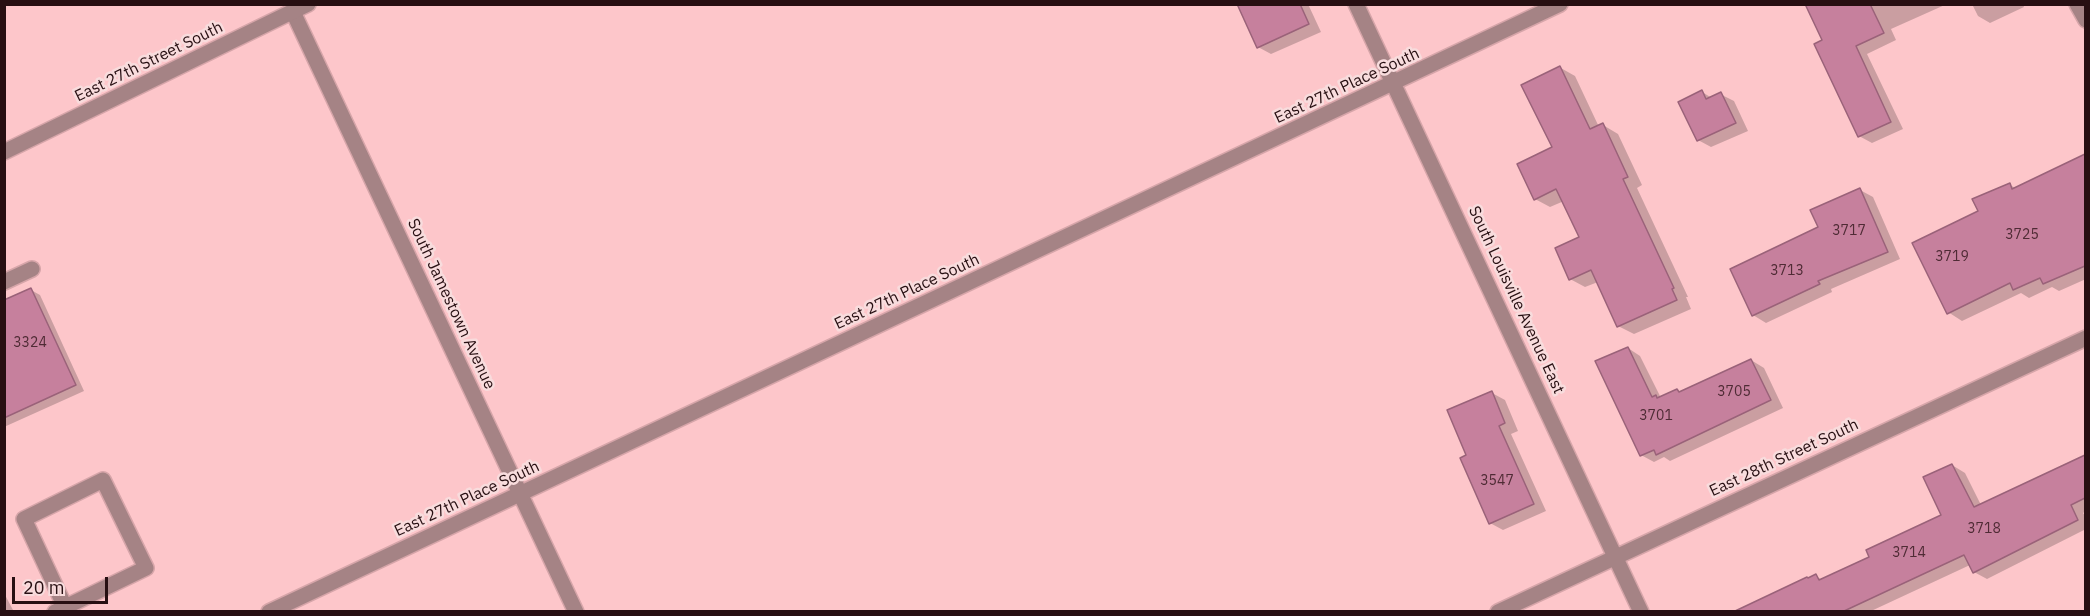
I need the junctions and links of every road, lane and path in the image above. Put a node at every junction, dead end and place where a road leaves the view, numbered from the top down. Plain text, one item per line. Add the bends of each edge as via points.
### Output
1 (309, 4) edge
2 (1356, 4) edge
3 (1560, 4) edge
4 (2077, 4) edge
5 (293, 12) junction
6 (2085, 20) edge
7 (1395, 83) junction
8 (4, 152) edge
9 (32, 269) dead end
10 (4, 282) edge
11 (2085, 338) edge
12 (520, 494) junction
13 (1615, 557) junction
14 (60, 609) edge
15 (269, 612) edge
16 (576, 612) edge
17 (1498, 612) edge
18 (1641, 612) edge

1 - 5 street, East 27th Street South
2 - 7 street, South Louisville Avenue East
3 - 7 street, East 27th Place South
4 - 6 street
5 - 8 street, East 27th Street South
5 - 12 street, South Jamestown Avenue
7 - 12 street, East 27th Place South
7 - 13 street, South Louisville Avenue East
9 - 10 street
11 - 13 street, East 28th Street South
12 - 15 street, East 27th Place South
12 - 16 street, South Jamestown Avenue
13 - 17 street, East 28th Street South
13 - 18 street, South Louisville Avenue East
14 - 14 street via 146,568 103,480 24,519

